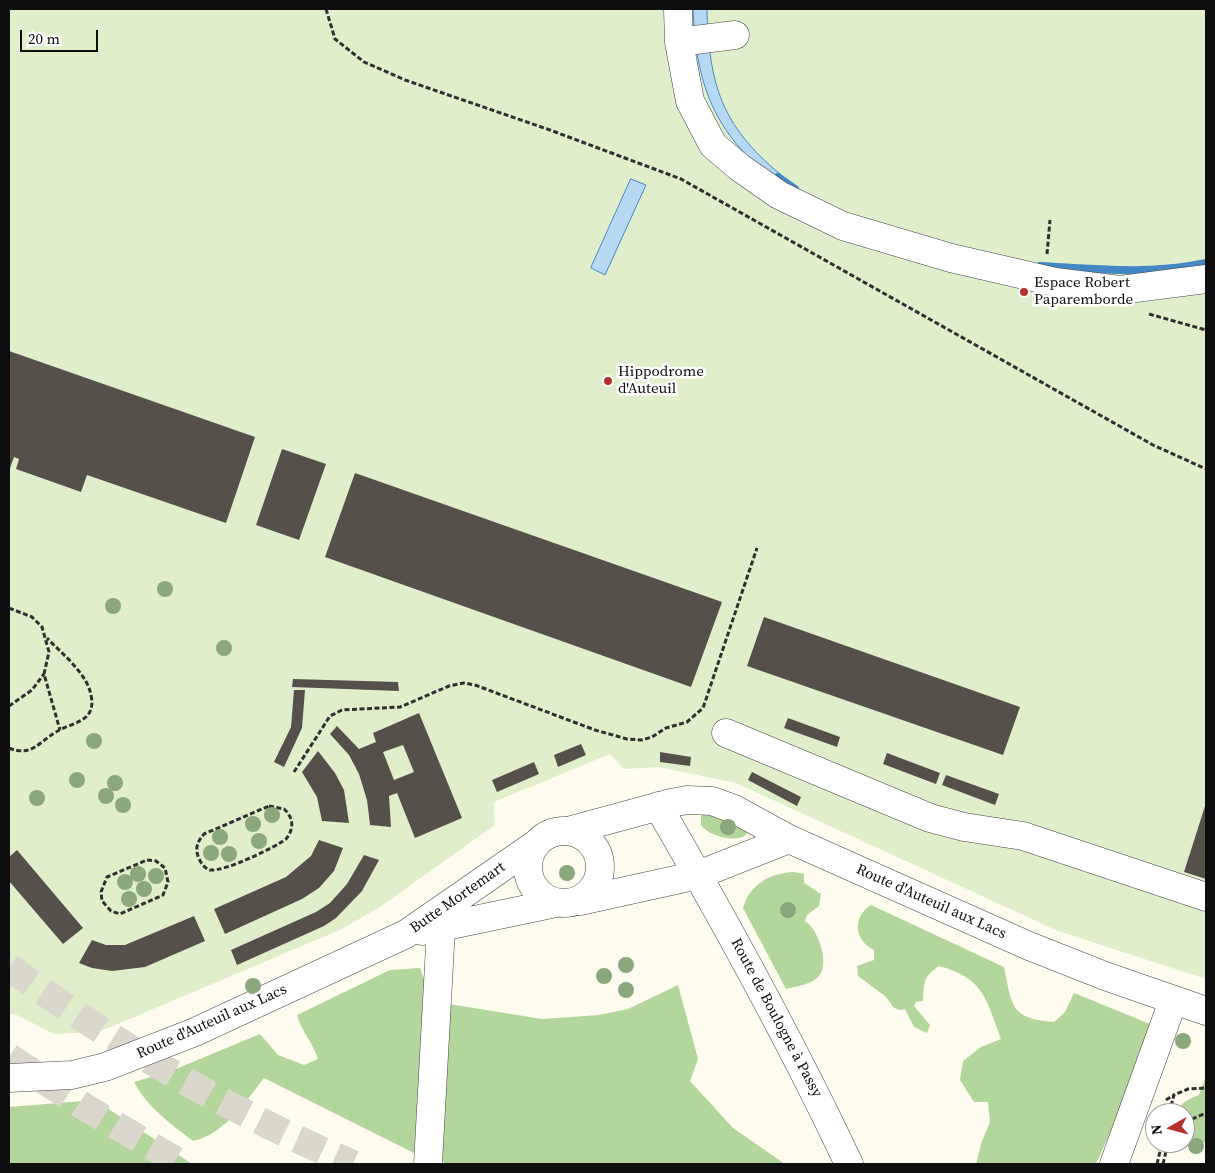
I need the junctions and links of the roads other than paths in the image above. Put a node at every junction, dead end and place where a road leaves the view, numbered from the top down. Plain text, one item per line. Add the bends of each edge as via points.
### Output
1 (678, 9) edge
2 (735, 35) dead end
3 (679, 42) junction
4 (1206, 278) edge
5 (726, 733) dead end
6 (658, 806) junction
7 (568, 831) junction
8 (789, 839) junction
9 (536, 844) junction
10 (698, 875) junction
11 (1206, 897) edge
12 (568, 902) junction
13 (441, 928) junction
14 (406, 934) junction
15 (1173, 1001) junction
16 (1206, 1011) edge
17 (9, 1078) edge
18 (428, 1164) edge
19 (849, 1164) edge
20 (1114, 1164) edge

1 - 3 street
2 - 3 street
3 - 4 street via 690,101 713,145 779,195 843,226 951,258 1044,280 1120,290 1189,283
5 - 11 street via 930,818 1023,836
6 - 7 street, Butte Mortemart
6 - 8 street, Route d'Auteuil aux Lacs via 687,800 712,800
6 - 10 street
7 - 9 street, Butte Mortemart via 556,831
7 - 12 street via 579,834 596,850 600,873 596,884
8 - 10 street, Butte Mortemart
8 - 15 street, Route d'Auteuil aux Lacs via 1029,946
9 - 12 street, Butte Mortemart via 527,867 535,890 544,898
9 - 14 street, Butte Mortemart
10 - 12 street, Butte Mortemart
10 - 19 street, Route de Boulogne à Passy via 802,1063
12 - 13 street, Butte Mortemart
13 - 14 street, Butte Mortemart
13 - 18 street
14 - 17 street, Route d'Auteuil aux Lacs via 137,1056 72,1075
15 - 16 street, Route d'Auteuil aux Lacs
15 - 20 street

